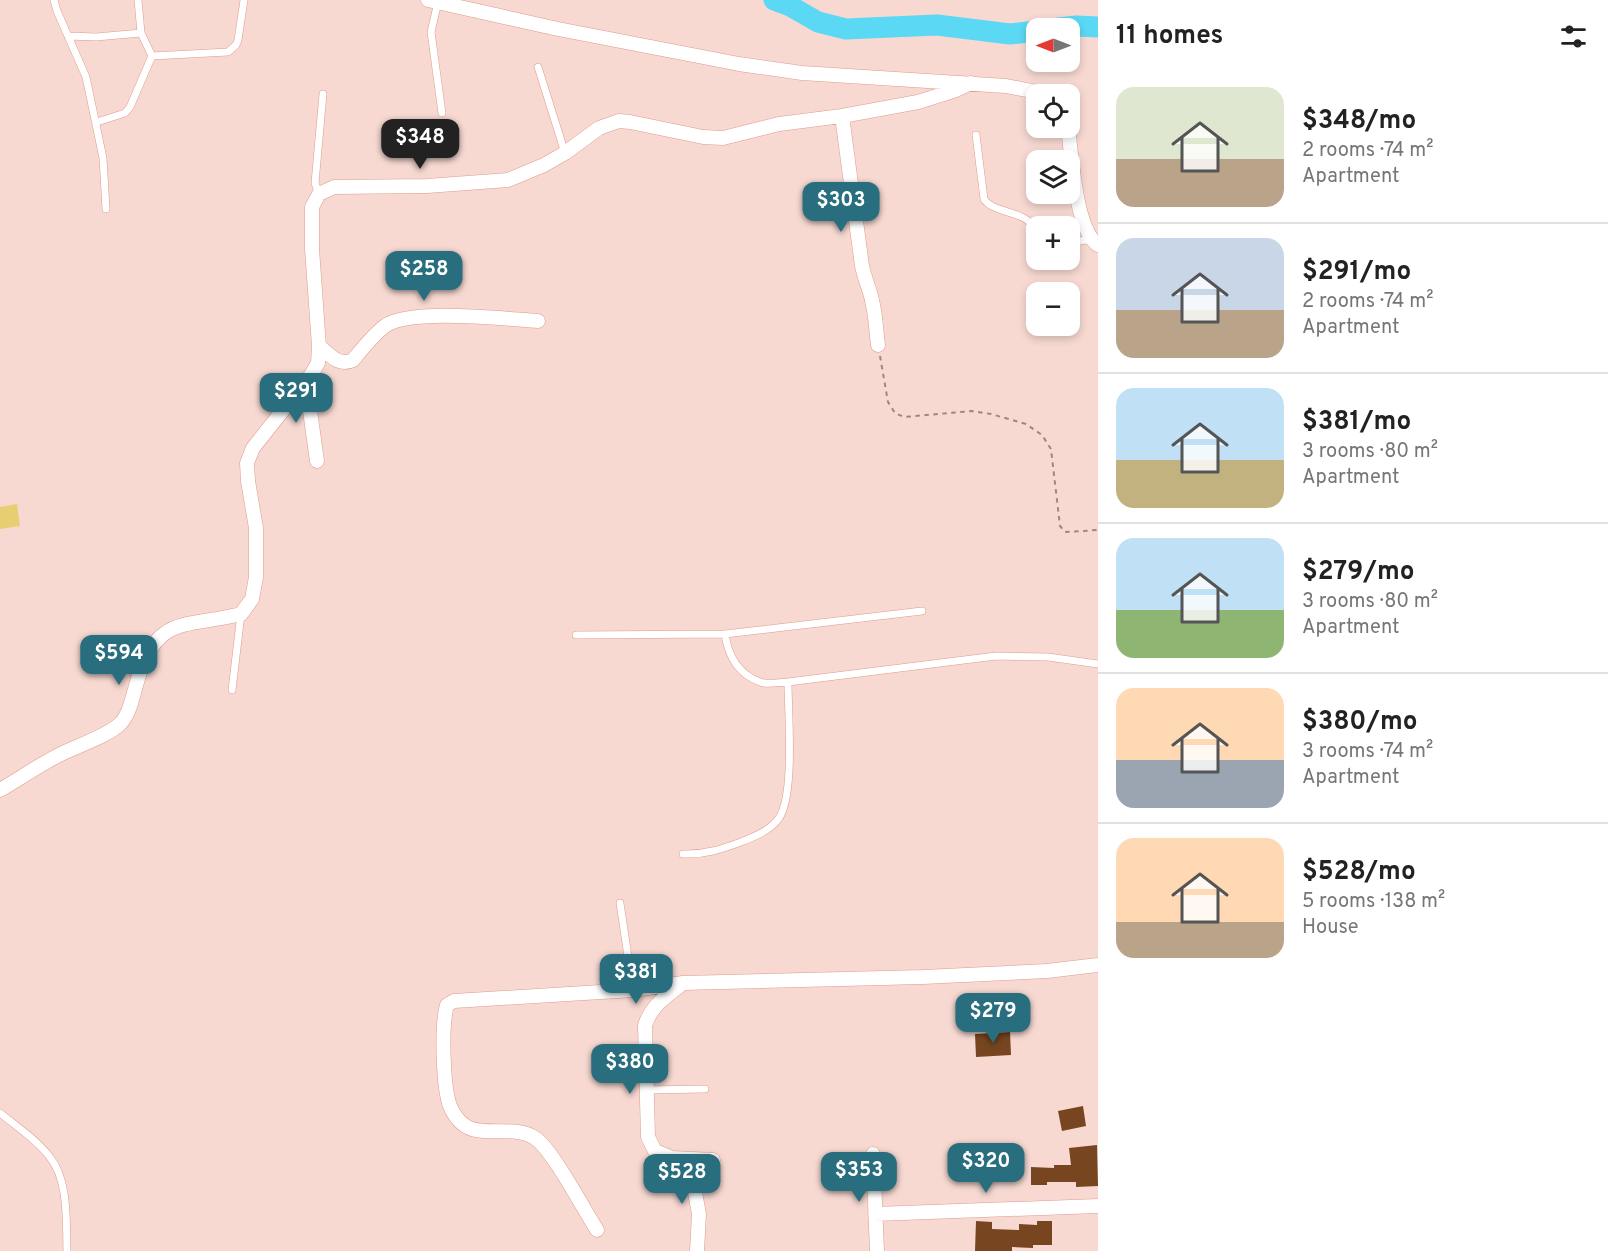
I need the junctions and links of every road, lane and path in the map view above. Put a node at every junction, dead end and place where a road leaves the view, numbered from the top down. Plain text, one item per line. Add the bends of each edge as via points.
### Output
1 (54, 0) edge
2 (138, 0) edge
3 (244, 0) edge
4 (433, 1) edge
5 (141, 33) junction
6 (68, 36) junction
7 (152, 56) junction
8 (538, 67) dead end
9 (971, 82) junction
10 (1026, 90) edge
11 (323, 94) dead end
12 (442, 113) dead end
13 (842, 116) junction
14 (97, 122) junction
15 (976, 135) dead end
16 (1069, 138) edge
17 (565, 153) junction
18 (319, 194) junction
19 (106, 210) dead end
20 (1026, 220) edge
21 (1094, 242) edge
22 (538, 321) dead end
23 (878, 345) joint
24 (319, 346) junction
25 (306, 382) junction
26 (317, 461) dead end
27 (1098, 530) edge
28 (922, 611) dead end
29 (241, 614) junction
30 (725, 634) junction
31 (576, 635) dead end
32 (1098, 664) edge
33 (788, 682) junction
34 (232, 690) dead end
35 (0, 790) edge
36 (683, 854) dead end
37 (620, 903) dead end
38 (1098, 965) edge
39 (683, 983) junction
40 (633, 990) junction
41 (705, 1089) dead end
42 (646, 1090) junction
43 (0, 1113) edge
44 (873, 1154) dead end
45 (689, 1160) junction
46 (713, 1160) dead end
47 (1098, 1206) edge
48 (876, 1214) junction
49 (597, 1230) dead end
50 (67, 1251) edge
51 (697, 1251) edge
52 (877, 1251) edge

1 - 6 lane
2 - 5 lane
3 - 7 lane via 238,40 228,51
4 - 9 street via 739,64 802,73
4 - 12 lane via 431,32
5 - 6 lane
5 - 7 lane
6 - 14 lane via 86,77
7 - 14 lane via 126,112
8 - 17 lane
9 - 10 street
9 - 13 street via 918,102
11 - 18 lane via 315,183
13 - 17 street via 779,124 723,138 619,121 599,128
13 - 23 street via 862,266 876,317
14 - 19 lane
15 - 20 lane via 984,199 992,207
16 - 21 street via 1081,217
17 - 18 street via 508,180 333,187
18 - 24 street via 312,207
22 - 24 street via 406,319 386,326 347,363 338,362
23 - 27 path via 888,402 895,413 904,417 972,411 1026,424 1042,435 1051,449 1059,526 1065,532
24 - 25 street via 318,363
25 - 26 street
25 - 29 street via 253,448 247,464 256,528 256,577 252,599
28 - 30 lane
29 - 34 lane
29 - 35 street via 192,622 162,635 145,656 121,723
30 - 31 lane
30 - 33 lane via 737,666 750,676 761,683
32 - 33 lane via 1048,657 996,656
33 - 36 lane via 787,784 785,806 778,819 757,835 723,849
37 - 40 lane
38 - 39 street via 934,977
39 - 40 street
39 - 42 street via 658,1002 645,1025
40 - 49 street via 453,1001 447,1005 444,1016 447,1095 456,1117 478,1131 535,1137
41 - 42 lane
42 - 45 street via 648,1137 655,1151
43 - 50 lane via 56,1166 65,1203
44 - 48 street
45 - 46 street
45 - 51 street via 699,1214
47 - 48 street
48 - 52 street

